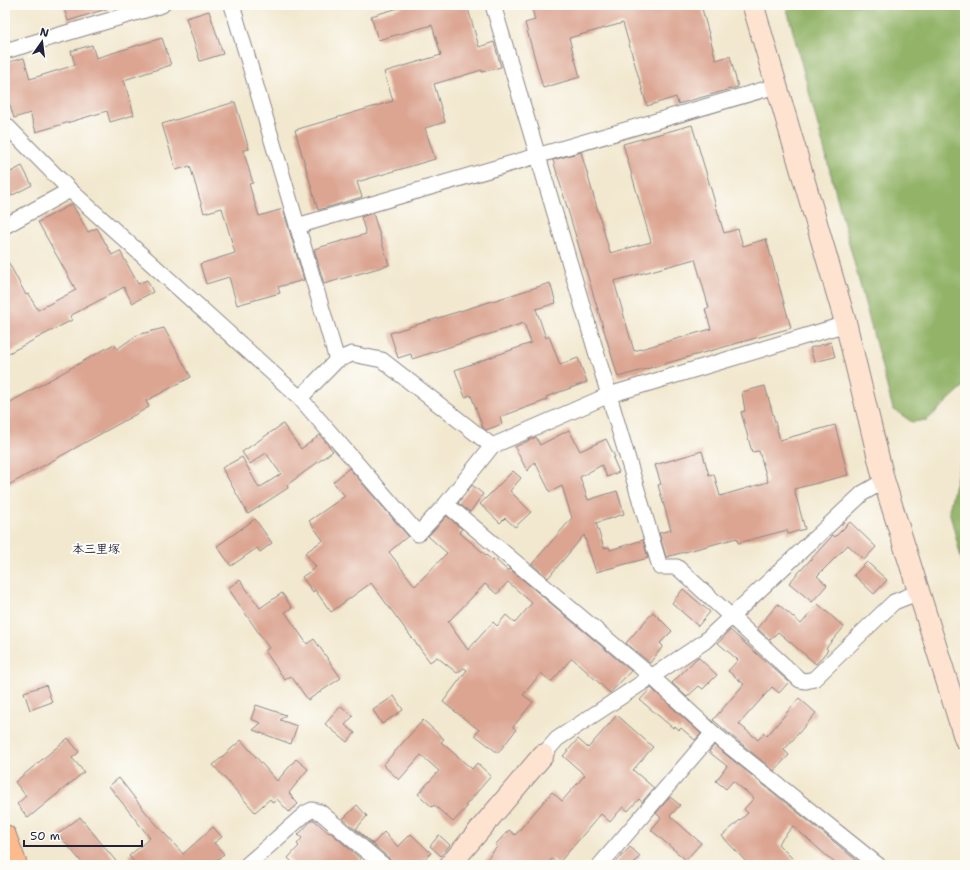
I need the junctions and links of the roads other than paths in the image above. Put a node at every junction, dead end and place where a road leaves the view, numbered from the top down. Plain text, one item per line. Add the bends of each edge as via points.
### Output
1 (162, 5) edge
2 (232, 5) edge
3 (493, 5) edge
4 (753, 5) edge
5 (5, 51) edge
6 (776, 86) junction
7 (5, 124) edge
8 (538, 156) junction
9 (70, 190) junction
10 (5, 226) edge
11 (297, 226) junction
12 (846, 324) junction
13 (337, 360) junction
14 (609, 395) junction
15 (300, 398) junction
16 (492, 446) junction
17 (884, 481) junction
18 (446, 504) junction
19 (919, 592) junction
20 (732, 618) junction
21 (651, 676) junction
22 (714, 733) junction
23 (965, 739) edge
24 (543, 755) joint
25 (5, 836) edge
26 (16, 865) edge
27 (247, 865) edge
28 (383, 865) edge
29 (450, 865) edge
30 (600, 865) edge
31 (878, 865) edge

1 - 5 street
2 - 11 street
3 - 8 street
4 - 6 street
6 - 8 street
6 - 12 street
7 - 9 street
8 - 11 street
8 - 14 street
9 - 10 street
9 - 15 street
11 - 13 street
12 - 14 street
12 - 17 street
13 - 15 street
13 - 16 street via 352,354 382,360
14 - 16 street
14 - 20 street via 660,567 677,568
15 - 18 street via 418,534
16 - 18 street
17 - 19 street
17 - 20 street via 864,493
18 - 21 street
19 - 20 street via 894,602 814,679 806,681 800,680
19 - 23 street
20 - 21 street via 696,648
21 - 22 street
21 - 24 street via 557,739
22 - 30 street
22 - 31 street
24 - 29 street
25 - 26 main road
27 - 28 street via 312,810 320,812

